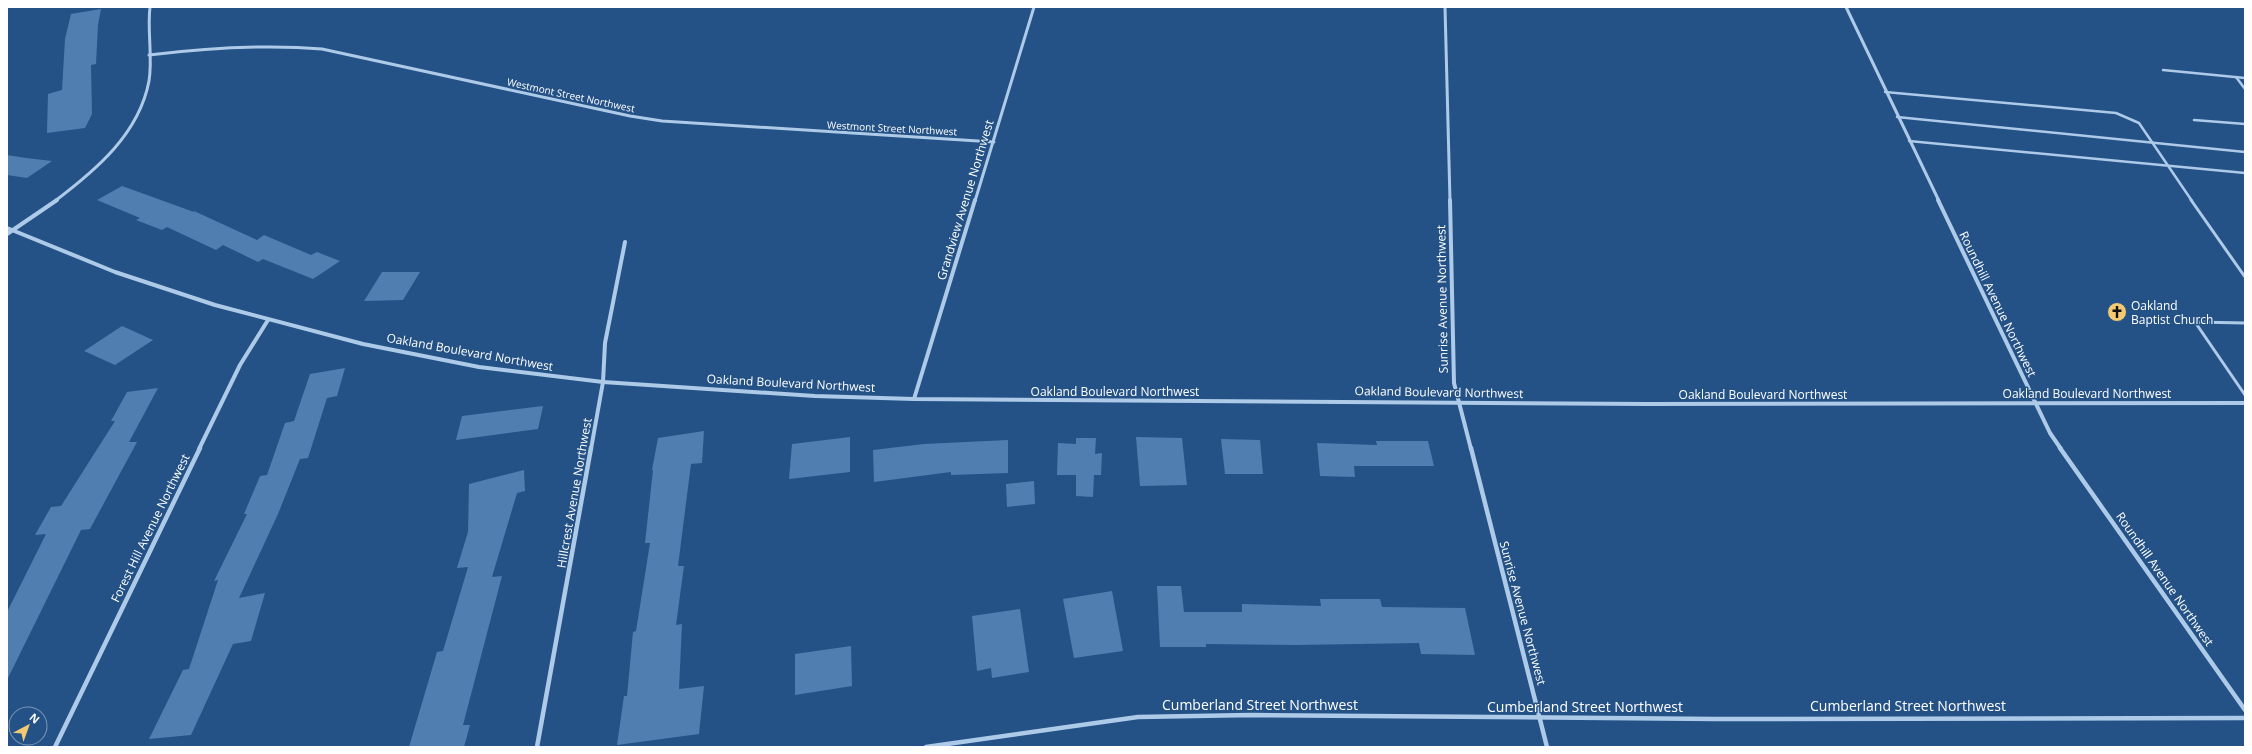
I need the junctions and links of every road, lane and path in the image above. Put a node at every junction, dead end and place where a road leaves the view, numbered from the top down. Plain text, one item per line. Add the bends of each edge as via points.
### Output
1 (150, 7) edge
2 (1034, 7) edge
3 (1445, 7) edge
4 (1846, 7) edge
5 (150, 55) junction
6 (2163, 70) dead end
7 (2236, 77) junction
8 (2245, 78) edge
9 (2245, 89) edge
10 (1885, 92) junction
11 (1897, 117) junction
12 (2194, 120) dead end
13 (2245, 124) edge
14 (1909, 141) junction
15 (994, 142) junction
16 (2152, 144) junction
17 (2245, 152) edge
18 (2167, 166) junction
19 (2245, 173) edge
20 (7, 228) edge
21 (13, 230) junction
22 (7, 234) edge
23 (625, 242) dead end
24 (2245, 277) edge
25 (268, 320) junction
26 (2245, 323) edge
27 (604, 382) junction
28 (2245, 395) edge
29 (914, 399) junction
30 (1457, 402) junction
31 (2035, 403) junction
32 (2245, 403) edge
33 (2245, 710) edge
34 (1540, 718) junction
35 (2245, 718) edge
36 (55, 747) edge
37 (537, 747) edge
38 (926, 747) edge
39 (1546, 747) edge

1 - 5 street
2 - 15 street, Grandview Avenue Northwest
3 - 30 street, Sunrise Avenue Northwest via 1454,383
4 - 10 street, Roundhill Avenue Northwest
5 - 15 street, Westmont Street Northwest via 244,46 301,47 662,121
5 - 21 street via 150,79 145,103 122,140 96,167 63,195
6 - 7 lane
7 - 8 lane
7 - 9 lane
10 - 11 street, Roundhill Avenue Northwest
10 - 16 lane via 2116,113 2139,123
11 - 14 street, Roundhill Avenue Northwest
11 - 16 lane
12 - 13 lane
14 - 18 lane
14 - 31 street, Roundhill Avenue Northwest
15 - 29 street, Grandview Avenue Northwest
16 - 17 lane
16 - 18 lane
18 - 19 lane
18 - 24 lane
20 - 21 street, Oakland Boulevard Northwest
21 - 22 street
21 - 25 street, Oakland Boulevard Northwest via 115,272 215,306
23 - 27 street, Hillcrest Avenue Northwest via 605,343
25 - 27 street, Oakland Boulevard Northwest via 363,344 479,367
25 - 36 street, Forest Hill Avenue Northwest via 240,365
26 - 28 lane via 2195,322
27 - 29 street, Oakland Boulevard Northwest via 815,396
27 - 37 street, Hillcrest Avenue Northwest
29 - 30 street, Oakland Boulevard Northwest
30 - 31 street, Oakland Boulevard Northwest
30 - 34 street, Sunrise Avenue Northwest
31 - 32 street, Oakland Boulevard Northwest
31 - 33 street, Roundhill Avenue Northwest via 2050,433
34 - 35 street, Cumberland Street Northwest
34 - 38 street, Cumberland Street Northwest via 1251,715 1138,717
34 - 39 street, Sunrise Avenue Northwest

